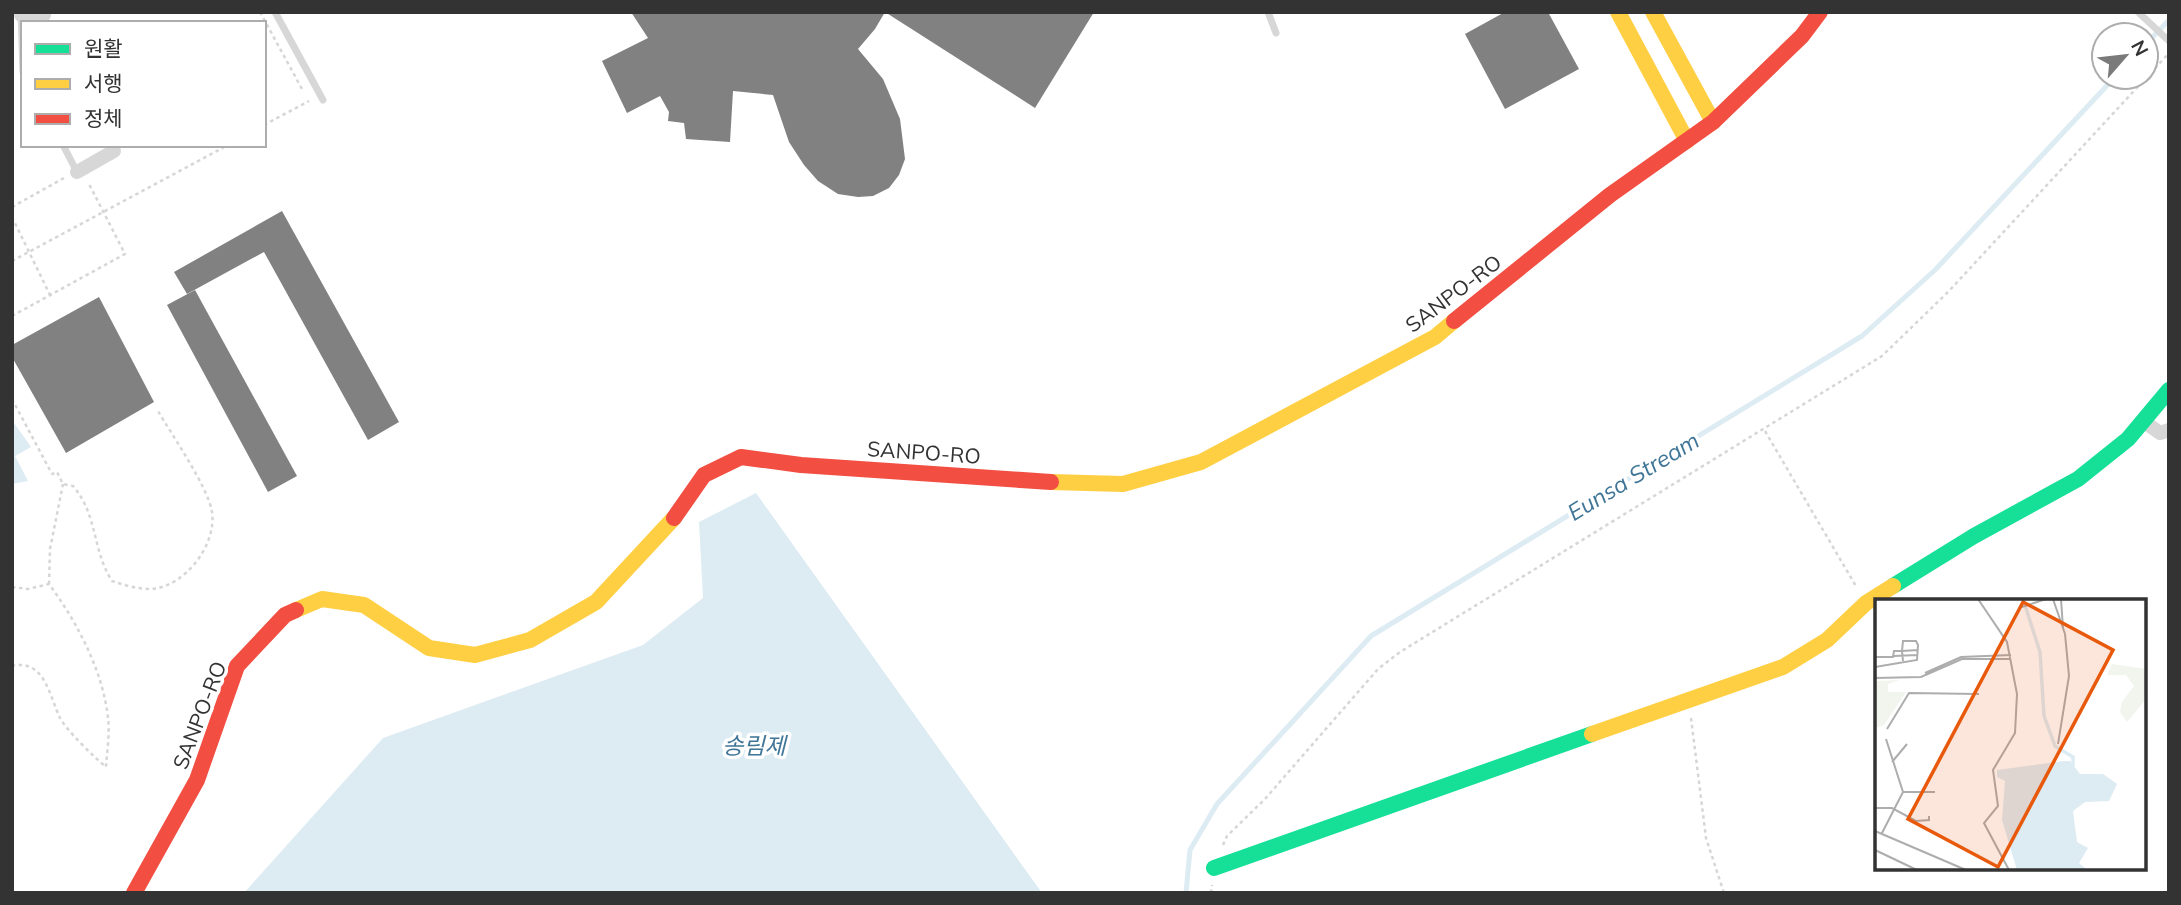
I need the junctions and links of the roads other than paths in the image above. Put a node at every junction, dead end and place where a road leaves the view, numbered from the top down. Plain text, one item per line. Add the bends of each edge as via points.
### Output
1 (275, 12) edge
2 (1268, 12) edge
3 (1618, 12) edge
4 (1653, 12) edge
5 (1820, 12) edge
6 (2138, 12) edge
7 (21, 13) edge
8 (44, 15) dead end
9 (1276, 33) dead end
10 (2169, 41) edge
11 (323, 100) dead end
12 (1713, 122) junction
13 (1687, 141) junction
14 (64, 147) edge
15 (114, 151) dead end
16 (76, 177) joint
17 (2169, 390) edge
18 (2143, 421) junction
19 (2169, 430) edge
20 (1214, 868) road end
21 (134, 893) edge

1 - 11 lane
2 - 9 lane
3 - 13 street
4 - 12 street
5 - 12 street, SANPO-RO via 1802,36
6 - 10 lane
7 - 8 street via 34,18
12 - 13 street, SANPO-RO
13 - 21 street, SANPO-RO via 1610,195 1435,337 1226,450 1176,471 1123,484 1090,485 741,457 704,475 667,526 596,602 530,640 475,655 429,648 364,605 322,599 285,615 237,666 197,780
14 - 16 lane
15 - 16 street
17 - 18 street
18 - 19 street via 2161,433
18 - 20 street via 2078,479 1866,603 1827,640 1796,661

